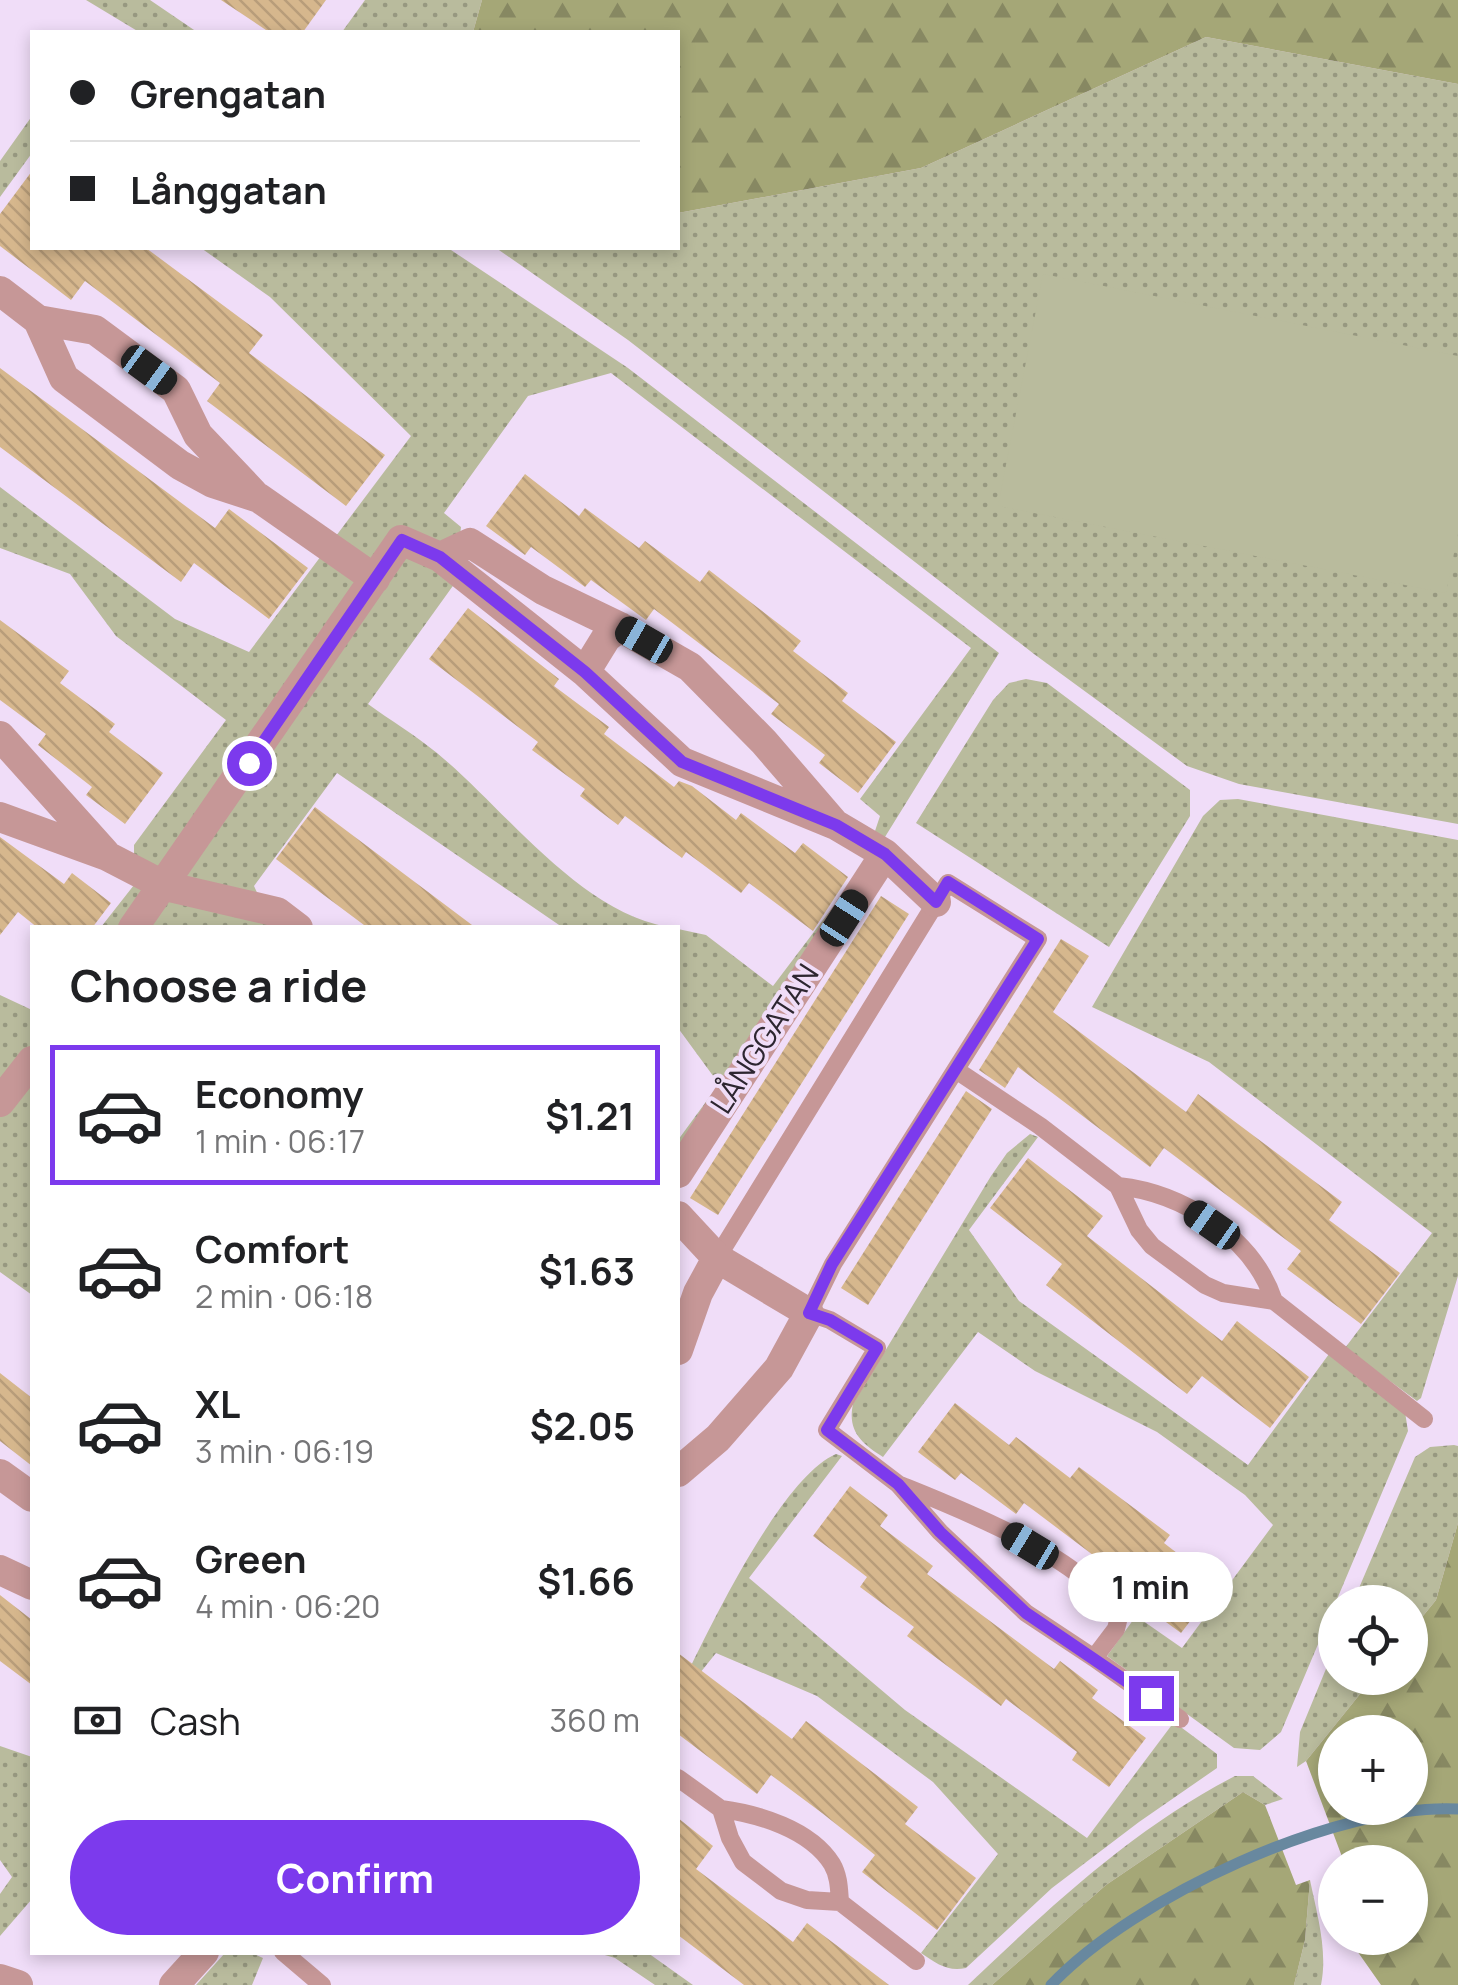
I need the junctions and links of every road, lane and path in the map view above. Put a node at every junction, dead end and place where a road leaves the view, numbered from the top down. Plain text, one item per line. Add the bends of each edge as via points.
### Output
1 (0, 292) edge
2 (38, 320) junction
3 (198, 436) junction
4 (165, 454) junction
5 (259, 498) junction
6 (440, 557) junction
7 (375, 579) junction
8 (620, 627) junction
9 (585, 672) junction
10 (0, 736) edge
11 (50, 792) junction
12 (13, 822) edge
13 (836, 825) junction
14 (885, 854) junction
15 (107, 856) junction
16 (165, 886) junction
17 (936, 902) junction
18 (136, 925) edge
19 (294, 925) edge
20 (30, 1064) edge
21 (956, 1070) junction
22 (0, 1102) edge
23 (680, 1169) edge
24 (1118, 1186) junction
25 (680, 1218) edge
26 (717, 1258) junction
27 (1274, 1302) junction
28 (809, 1313) junction
29 (680, 1344) edge
30 (1424, 1419) dead end
31 (680, 1470) edge
32 (0, 1474) edge
33 (898, 1484) junction
34 (30, 1496) edge
35 (0, 1570) edge
36 (30, 1584) edge
37 (1094, 1658) junction
38 (1180, 1719) dead end
39 (680, 1779) edge
40 (721, 1810) junction
41 (840, 1902) junction
42 (201, 1955) edge
43 (286, 1955) edge
44 (916, 1961) dead end
45 (0, 1979) edge
46 (18, 1985) edge
47 (174, 1985) edge
48 (322, 1985) edge

1 - 2 street
2 - 3 street via 94,330 108,340 176,390
2 - 4 street via 64,378
3 - 4 street
3 - 5 street
4 - 5 street via 214,483
5 - 7 street
6 - 7 street via 402,540
6 - 8 street via 470,543 543,590
6 - 9 street
7 - 16 street
8 - 9 street
8 - 13 street via 690,667
9 - 13 street via 682,762
10 - 11 street
11 - 12 street via 40,820
11 - 15 street
12 - 15 street
13 - 14 street
14 - 17 street
14 - 23 street, LÅNGGATAN
15 - 16 street
16 - 18 street
16 - 19 street via 278,912
17 - 21 lane via 948,882 1038,939
17 - 26 lane
20 - 22 street
21 - 24 lane
21 - 28 lane via 832,1264
24 - 27 lane via 1162,1194 1244,1247
24 - 27 lane via 1139,1230 1178,1266 1223,1293
25 - 26 street
26 - 28 street
26 - 29 street
27 - 30 lane
28 - 31 street via 779,1368
28 - 33 lane via 877,1348 827,1430
32 - 34 street
33 - 37 lane via 997,1588
33 - 37 lane via 1005,1531 1102,1593 1118,1621
35 - 36 street
37 - 38 lane
39 - 40 lane
40 - 41 lane via 744,1862 781,1892
40 - 41 lane via 753,1813 802,1837 830,1860
41 - 44 lane
42 - 47 street
43 - 48 lane
45 - 46 street

